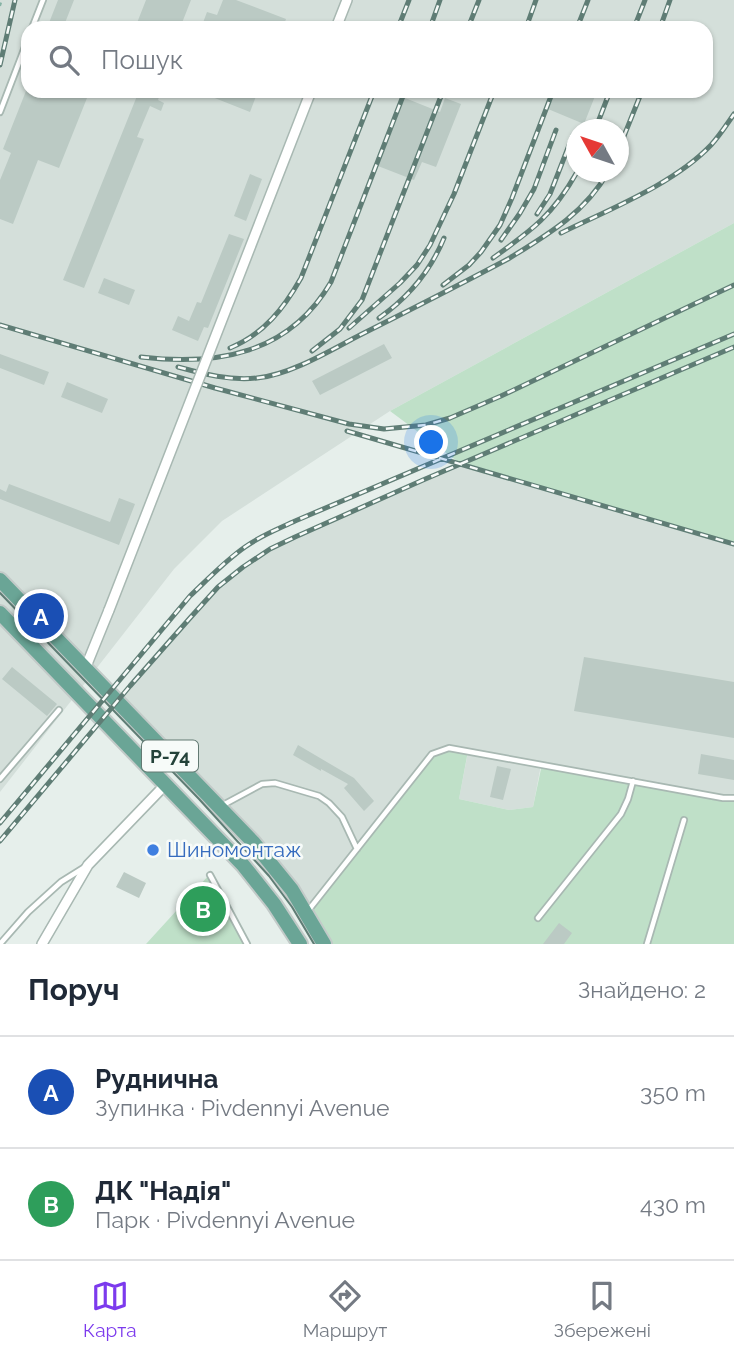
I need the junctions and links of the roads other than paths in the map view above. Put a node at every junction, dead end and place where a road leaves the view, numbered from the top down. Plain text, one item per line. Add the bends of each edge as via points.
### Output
1 (43, 0) edge
2 (346, 0) edge
3 (35, 21) edge
4 (338, 21) edge
5 (21, 57) edge
6 (308, 98) edge
7 (0, 112) edge
8 (0, 580) edge
9 (0, 613) edge
10 (85, 669) junction
11 (59, 710) dead end
12 (0, 779) edge
13 (634, 781) junction
14 (166, 784) junction
15 (734, 798) edge
16 (219, 807) junction
17 (684, 820) dead end
18 (357, 849) junction
19 (88, 864) junction
20 (210, 875) dead end
21 (306, 913) junction
22 (538, 918) dead end
23 (0, 944) edge
24 (42, 944) edge
25 (247, 944) edge
26 (300, 944) edge
27 (324, 944) edge
28 (647, 944) edge

1 - 3 lane
2 - 4 street
5 - 7 lane
6 - 10 street, bridge
8 - 10 main road, Р-74
9 - 14 main road, Р-74
10 - 16 main road, Р-74
11 - 12 lane
13 - 15 lane
13 - 18 lane via 449,748 432,754
13 - 22 lane via 621,814
14 - 19 street
14 - 26 main road, Р-74 via 257,881
16 - 18 lane via 262,784 275,783 319,796 342,817
16 - 21 main road, Р-74 via 281,874
17 - 28 lane
18 - 21 lane
19 - 23 lane via 27,912
19 - 24 street
20 - 25 lane
21 - 27 main road, Р-74

